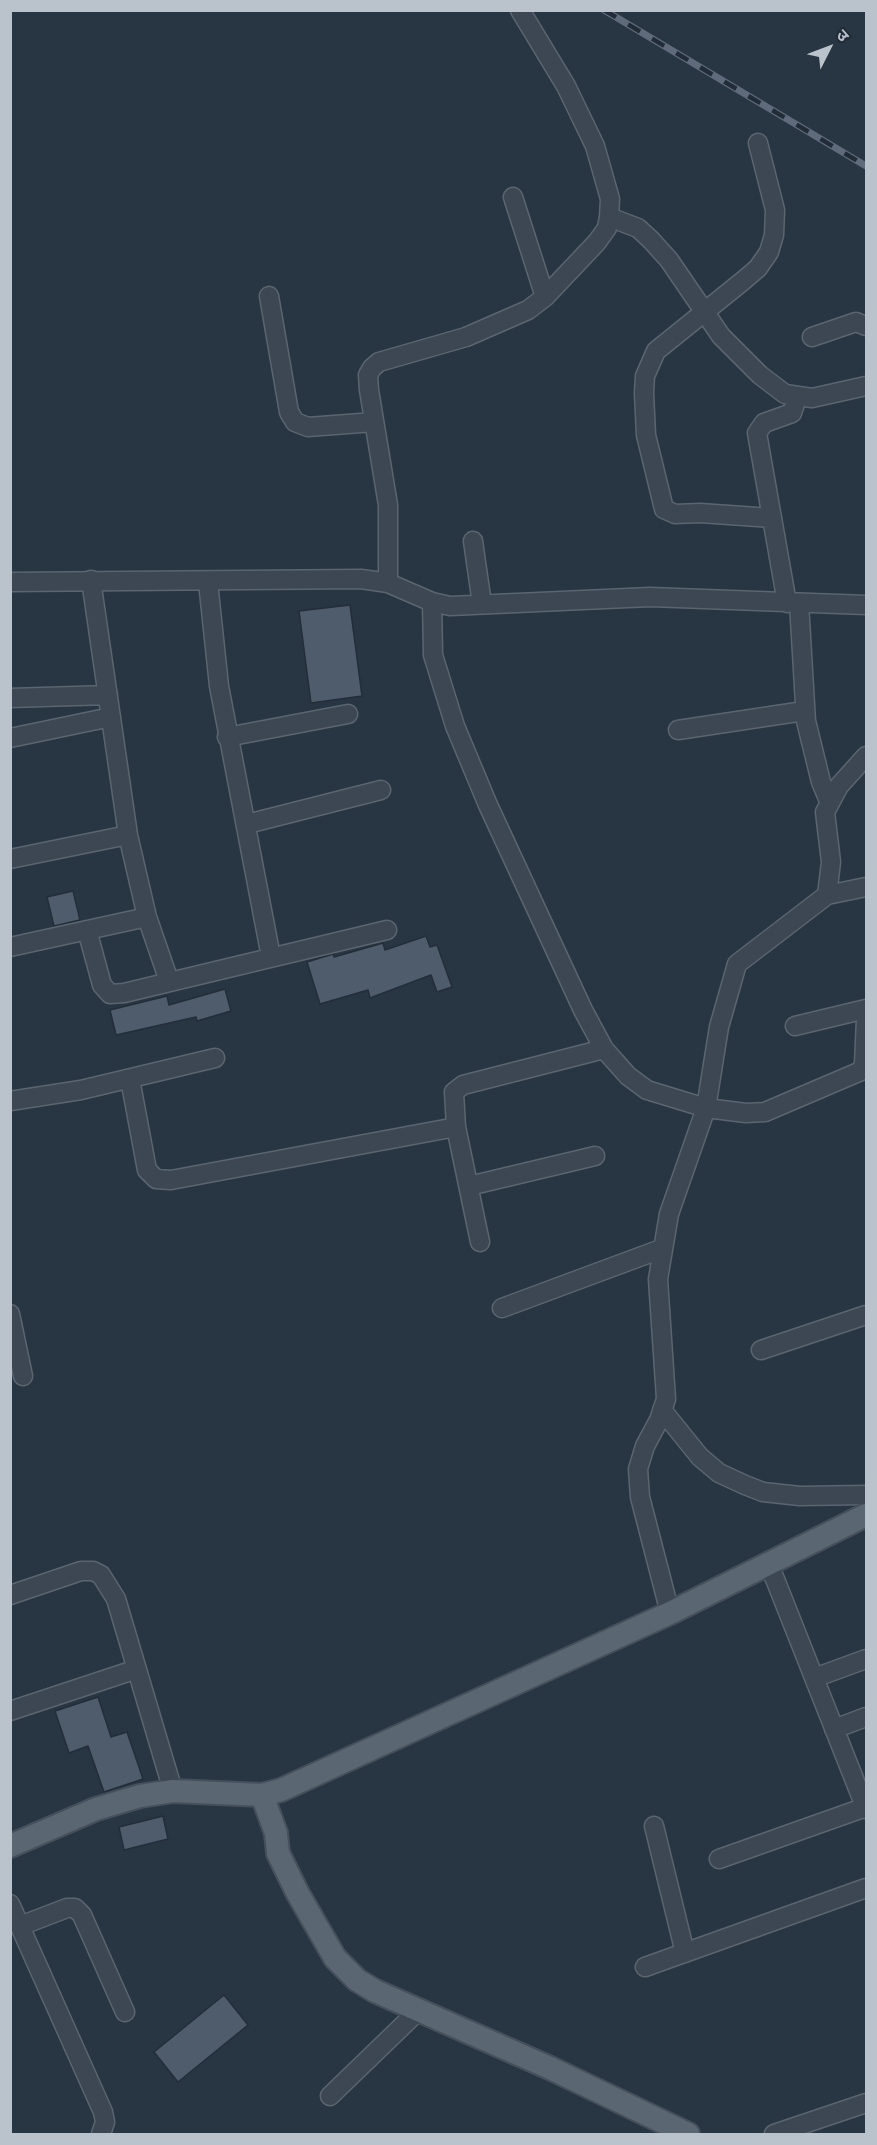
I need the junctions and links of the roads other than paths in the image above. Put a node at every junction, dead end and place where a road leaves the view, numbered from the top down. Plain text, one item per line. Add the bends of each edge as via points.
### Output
1 (520, 10) edge
2 (758, 143) dead end
3 (513, 197) dead end
4 (609, 217) junction
5 (268, 296) dead end
6 (545, 297) junction
7 (704, 311) junction
8 (867, 326) edge
9 (812, 337) dead end
10 (867, 386) edge
11 (797, 398) junction
12 (374, 422) junction
13 (772, 519) junction
14 (473, 541) dead end
15 (91, 580) junction
16 (10, 582) edge
17 (208, 582) junction
18 (388, 583) junction
19 (432, 603) junction
20 (793, 603) junction
21 (482, 604) junction
22 (867, 605) edge
23 (108, 694) junction
24 (10, 698) edge
25 (804, 711) junction
26 (348, 714) dead end
27 (111, 717) junction
28 (678, 730) dead end
29 (227, 737) junction
30 (10, 738) edge
31 (867, 756) edge
32 (381, 790) dead end
33 (829, 801) junction
34 (248, 824) junction
35 (128, 835) junction
36 (10, 859) edge
37 (867, 887) edge
38 (827, 895) junction
39 (147, 917) junction
40 (87, 930) junction
41 (387, 930) dead end
42 (10, 947) edge
43 (271, 957) junction
44 (169, 981) junction
45 (867, 1009) edge
46 (867, 1020) edge
47 (795, 1026) dead end
48 (604, 1049) junction
49 (215, 1058) dead end
50 (130, 1079) junction
51 (10, 1101) edge
52 (705, 1108) junction
53 (456, 1127) junction
54 (595, 1156) dead end
55 (469, 1185) junction
56 (480, 1242) dead end
57 (661, 1249) junction
58 (502, 1308) dead end
59 (10, 1314) edge
60 (867, 1315) edge
61 (761, 1350) dead end
62 (23, 1376) dead end
63 (662, 1410) junction
64 (867, 1496) edge
65 (867, 1515) edge
66 (769, 1564) junction
67 (10, 1595) edge
68 (670, 1613) junction
69 (867, 1659) edge
70 (136, 1669) junction
71 (814, 1678) junction
72 (10, 1711) edge
73 (867, 1717) edge
74 (834, 1729) junction
75 (173, 1791) junction
76 (262, 1795) junction
77 (865, 1804) edge
78 (654, 1826) dead end
79 (10, 1846) edge
80 (719, 1859) dead end
81 (867, 1888) edge
82 (10, 1904) edge
83 (20, 1926) junction
84 (685, 1953) junction
85 (645, 1967) dead end
86 (419, 2010) junction
87 (125, 2012) dead end
88 (330, 2096) dead end
89 (867, 2103) edge
90 (101, 2134) edge
91 (688, 2134) edge
92 (774, 2134) edge

1 - 4 street via 566,86 596,146 610,199
2 - 7 street via 775,210 770,252 758,268
3 - 6 street
4 - 6 street via 597,242
4 - 7 street via 628,222 651,240
5 - 12 street via 289,412 295,422 308,428
6 - 12 street via 507,321 379,362 368,375
7 - 11 street via 738,355 785,394
7 - 13 street via 656,351 645,376 646,435 661,501 668,513
8 - 9 street via 856,322
10 - 11 street
11 - 13 street via 792,413 764,423 757,433
12 - 18 street via 388,505
13 - 20 street
14 - 21 street
15 - 16 street
15 - 17 street
15 - 23 street
17 - 18 street via 361,579
17 - 29 street
18 - 19 street
19 - 21 street
19 - 48 street via 433,655 455,726 536,909
20 - 21 street via 650,597
20 - 22 street
20 - 25 street
23 - 24 street
23 - 27 street
25 - 28 street
25 - 33 street via 820,782
26 - 29 street
27 - 30 street
27 - 35 street
29 - 34 street
31 - 33 street
32 - 34 street
33 - 38 street via 825,812 831,862
34 - 43 street
35 - 36 street
35 - 39 street
37 - 38 street
38 - 52 street via 738,964 719,1027
39 - 40 street
39 - 44 street
40 - 42 street
40 - 44 street via 102,985 110,993
41 - 43 street
43 - 44 street
45 - 47 street
46 - 52 street via 864,1064 855,1076 765,1112
48 - 52 street via 646,1090
48 - 53 street via 463,1084 454,1092
49 - 50 street
50 - 51 street
50 - 53 street via 147,1170 156,1179 171,1180
52 - 57 street
53 - 55 street
54 - 55 street
55 - 56 street
57 - 58 street
57 - 63 street via 658,1279 666,1379
59 - 62 street
60 - 61 street
63 - 64 street via 700,1457 719,1473 745,1485 763,1492 800,1496
63 - 68 street via 638,1469 640,1497
65 - 66 main road
66 - 68 main road
66 - 71 street
67 - 70 street via 81,1571 101,1575 116,1599
68 - 76 main road via 359,1757 281,1791
69 - 71 street
70 - 72 street
70 - 75 street
71 - 74 street
73 - 74 street
74 - 77 street
75 - 76 main road
75 - 79 main road via 96,1809
76 - 86 main road via 284,1866 336,1958 366,1985
77 - 80 street
78 - 84 street
81 - 84 street
82 - 83 street
83 - 87 street via 75,1908 82,1915
83 - 90 street via 103,2112
84 - 85 street
86 - 88 street
86 - 91 main road
89 - 92 street

